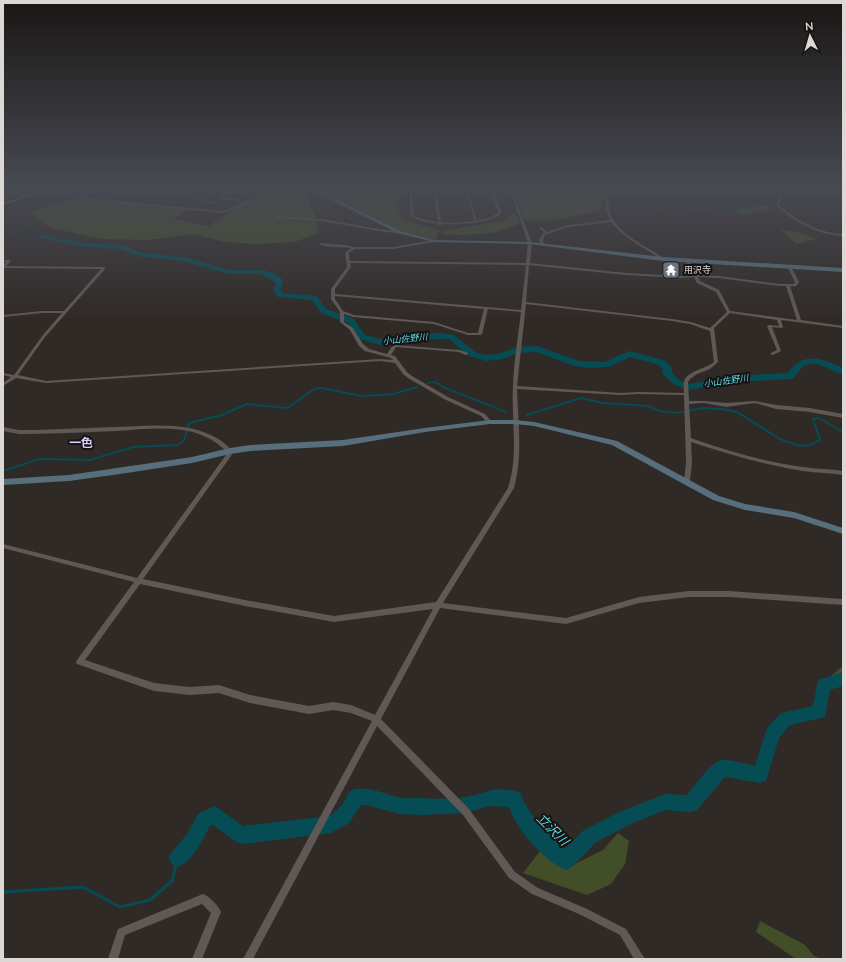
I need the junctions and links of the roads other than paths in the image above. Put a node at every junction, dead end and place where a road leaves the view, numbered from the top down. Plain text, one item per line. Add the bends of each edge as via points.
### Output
1 (399, 232) edge
2 (526, 232) edge
3 (550, 232) edge
4 (620, 232) edge
5 (826, 232) edge
6 (547, 233) joint
7 (843, 235) edge
8 (434, 241) junction
9 (530, 243) junction
10 (321, 244) dead end
11 (542, 244) junction
12 (354, 248) junction
13 (663, 259) junction
14 (3, 261) edge
15 (688, 261) junction
16 (349, 262) junction
17 (528, 264) junction
18 (789, 266) junction
19 (3, 267) edge
20 (843, 270) edge
21 (694, 276) junction
22 (788, 286) junction
23 (333, 295) junction
24 (524, 303) junction
25 (486, 308) junction
26 (523, 311) junction
27 (66, 312) junction
28 (729, 312) junction
29 (342, 315) junction
30 (3, 316) edge
31 (779, 319) junction
32 (800, 322) junction
33 (843, 327) edge
34 (712, 330) junction
35 (466, 354) dead end
36 (773, 354) dead end
37 (388, 356) junction
38 (396, 362) junction
39 (3, 374) edge
40 (15, 376) junction
41 (3, 385) edge
42 (515, 387) junction
43 (686, 392) junction
44 (686, 405) junction
45 (843, 416) edge
46 (490, 422) junction
47 (515, 422) junction
48 (3, 429) edge
49 (688, 439) junction
50 (230, 451) junction
51 (843, 473) edge
52 (687, 481) junction
53 (3, 482) edge
54 (843, 531) edge
55 (3, 546) edge
56 (139, 581) junction
57 (843, 602) edge
58 (438, 604) junction
59 (376, 719) junction
60 (113, 959) edge
61 (197, 959) edge
62 (248, 959) edge
63 (640, 959) edge

1 - 8 street
2 - 9 street
3 - 6 street
4 - 13 street
5 - 7 street
6 - 11 street via 542,237
8 - 9 street
8 - 12 street via 393,248
9 - 11 street
9 - 17 street
10 - 12 street
11 - 13 street
12 - 16 street via 347,253
13 - 15 street
14 - 19 street via 9,261
15 - 18 street
15 - 21 street
16 - 17 street
16 - 23 street via 349,267 333,289
17 - 21 street via 626,274
17 - 24 street
18 - 20 street
18 - 22 street via 797,284
19 - 27 street via 104,268
21 - 22 street
21 - 28 street via 698,282 718,291
22 - 32 street
23 - 25 street
23 - 29 street
24 - 26 street
24 - 34 street via 672,320
25 - 26 street
25 - 29 street via 480,334 468,334 434,323
26 - 42 street
27 - 30 street
27 - 40 street via 44,336
28 - 31 street
28 - 34 street
29 - 37 street via 342,322 352,329 361,345 367,350
31 - 32 street
31 - 36 street via 781,327 769,326 779,351
32 - 33 street
34 - 43 street via 716,362 712,367 691,375 686,382
35 - 37 street via 460,351 394,346
37 - 38 street via 393,357
38 - 40 street via 380,360 46,382
38 - 46 street via 405,373 425,387 483,415
39 - 40 street
40 - 41 street
42 - 43 street via 621,394
42 - 47 street
43 - 44 street
44 - 45 street via 704,402 726,405 755,402
44 - 49 street
46 - 47 street
46 - 50 street via 343,443
47 - 52 street via 614,442
47 - 58 street via 517,456 511,488
48 - 50 street via 37,432 162,426 193,431 222,442
49 - 51 street via 752,458 803,469
49 - 52 street
50 - 53 street via 192,460 120,471 68,478
50 - 56 street via 229,456
52 - 54 street via 716,498 794,515
55 - 56 street
56 - 58 street via 334,619
56 - 59 street via 80,662 154,687 190,691 219,689 250,699 309,710 333,706 352,709
57 - 58 street via 730,594 671,595 639,600 566,621
58 - 59 street
59 - 62 street
59 - 63 street via 466,812 512,875 535,891 623,932
60 - 61 street via 121,932 203,898 216,912

